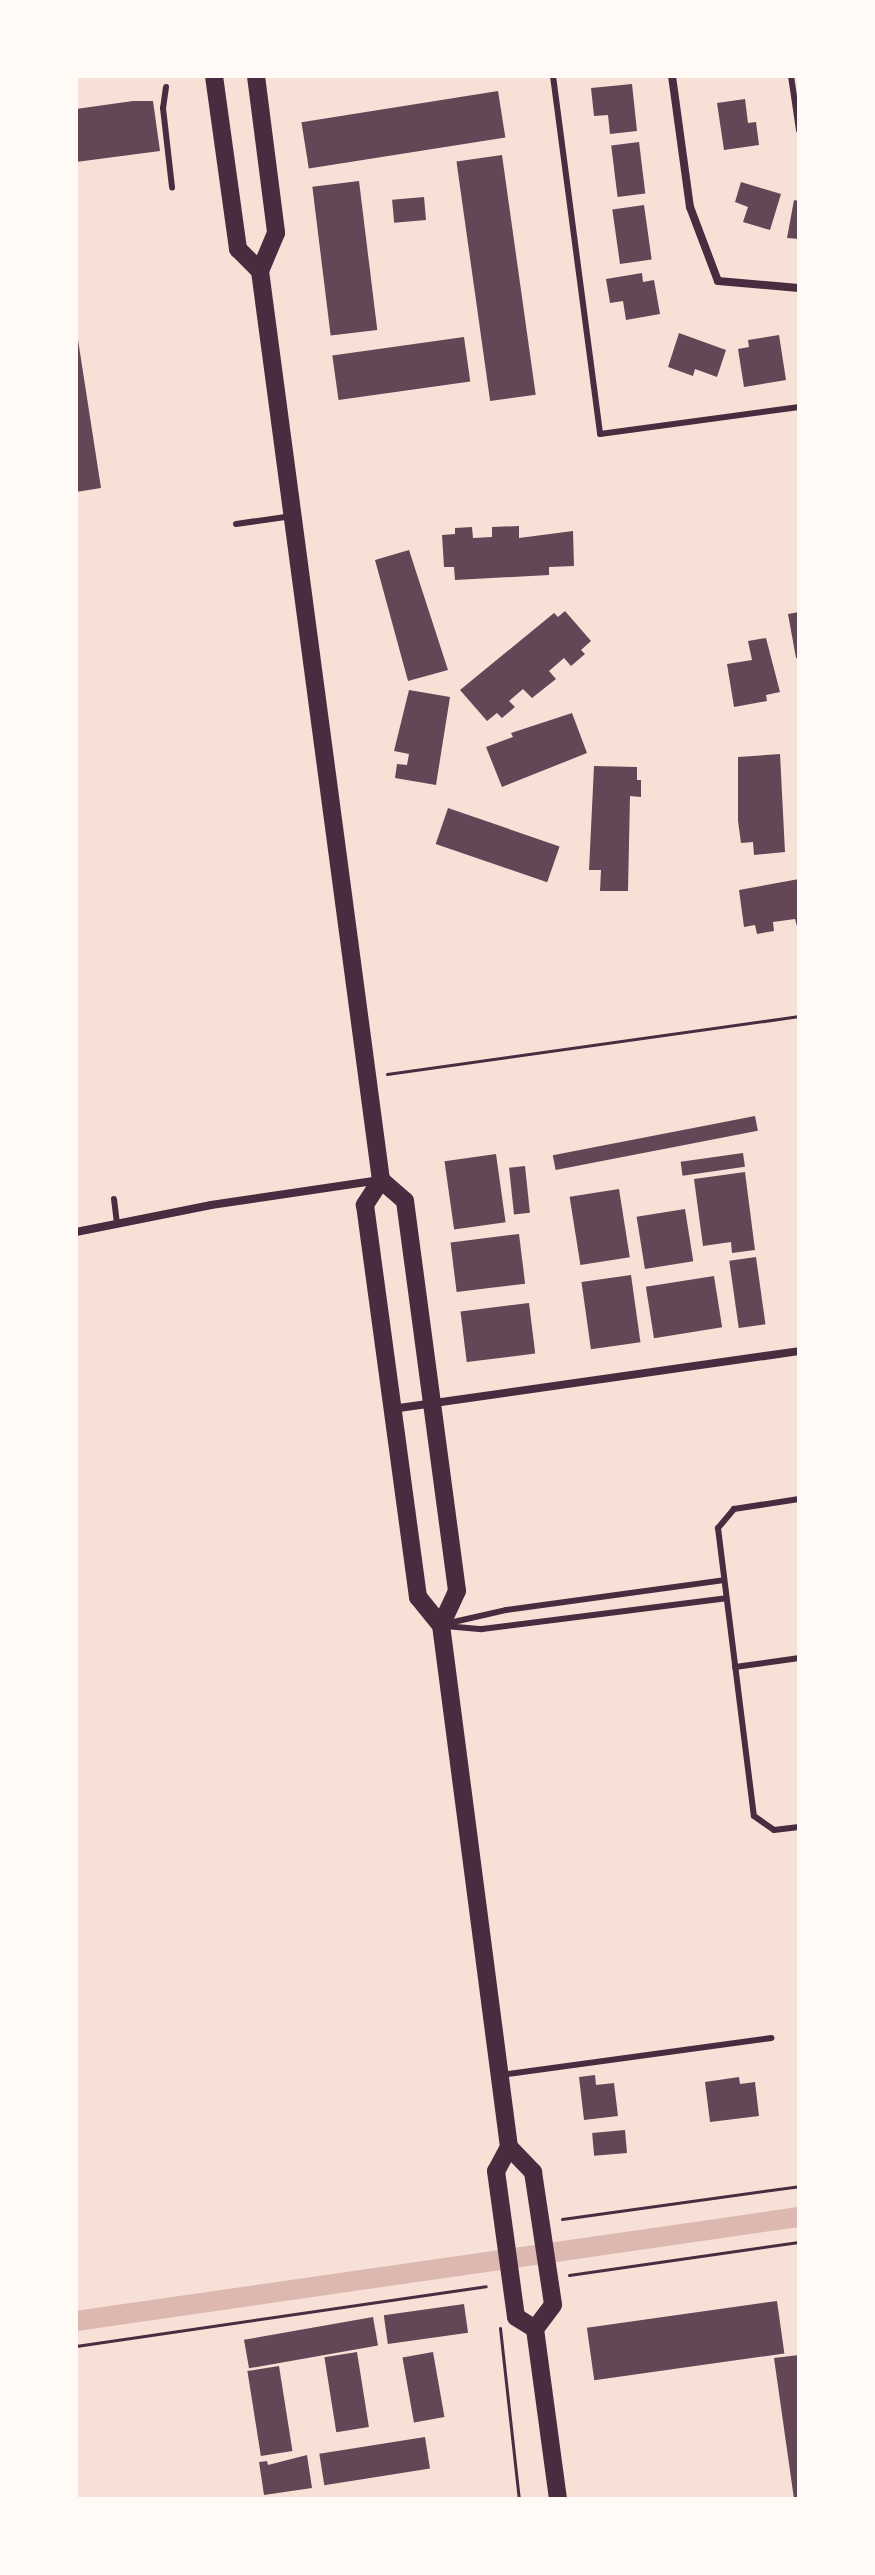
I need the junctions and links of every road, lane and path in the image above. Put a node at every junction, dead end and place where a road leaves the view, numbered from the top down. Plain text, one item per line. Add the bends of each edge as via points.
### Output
1 (214, 76) edge
2 (256, 76) edge
3 (553, 76) edge
4 (672, 76) edge
5 (791, 76) edge
6 (166, 87) dead end
7 (799, 130) edge
8 (172, 187) dead end
9 (260, 271) junction
10 (799, 288) edge
11 (799, 407) edge
12 (293, 516) junction
13 (236, 524) dead end
14 (799, 1016) edge
15 (367, 1077) junction
16 (381, 1180) junction
17 (114, 1199) dead end
18 (117, 1224) junction
19 (76, 1232) edge
20 (799, 1351) edge
21 (432, 1404) junction
22 (391, 1409) junction
23 (799, 1499) edge
24 (724, 1580) junction
25 (726, 1598) junction
26 (441, 1625) junction
27 (799, 1658) edge
28 (735, 1667) junction
29 (799, 1827) edge
30 (771, 2038) dead end
31 (500, 2075) junction
32 (509, 2147) junction
33 (799, 2186) edge
34 (562, 2219) dead end
35 (799, 2242) edge
36 (569, 2275) dead end
37 (486, 2286) dead end
38 (499, 2320) dead end
39 (535, 2329) junction
40 (76, 2346) edge
41 (519, 2499) edge
42 (558, 2499) edge

1 - 9 main road via 238,249
2 - 9 main road via 276,233
3 - 11 lane via 600,434
4 - 10 street via 690,207 718,281
5 - 7 lane
6 - 8 lane via 163,108
9 - 12 main road
12 - 13 lane
12 - 15 main road
14 - 15 path
15 - 16 main road
16 - 18 street
16 - 21 main road via 405,1201
16 - 22 main road via 365,1205
17 - 18 lane
18 - 19 street
20 - 21 street
21 - 22 street
21 - 26 main road via 457,1591
22 - 26 main road via 418,1597
23 - 24 lane via 734,1509 718,1528
24 - 25 lane
24 - 26 lane via 506,1610
25 - 26 lane via 482,1629
25 - 28 lane
26 - 31 main road
27 - 28 lane
28 - 29 lane via 754,1816 774,1830
30 - 31 lane
31 - 32 main road
32 - 39 main road via 496,2171 510,2276 516,2317
32 - 39 main road via 533,2172 548,2269 553,2305
33 - 34 path
35 - 36 path
37 - 40 path
38 - 41 path
39 - 42 main road

